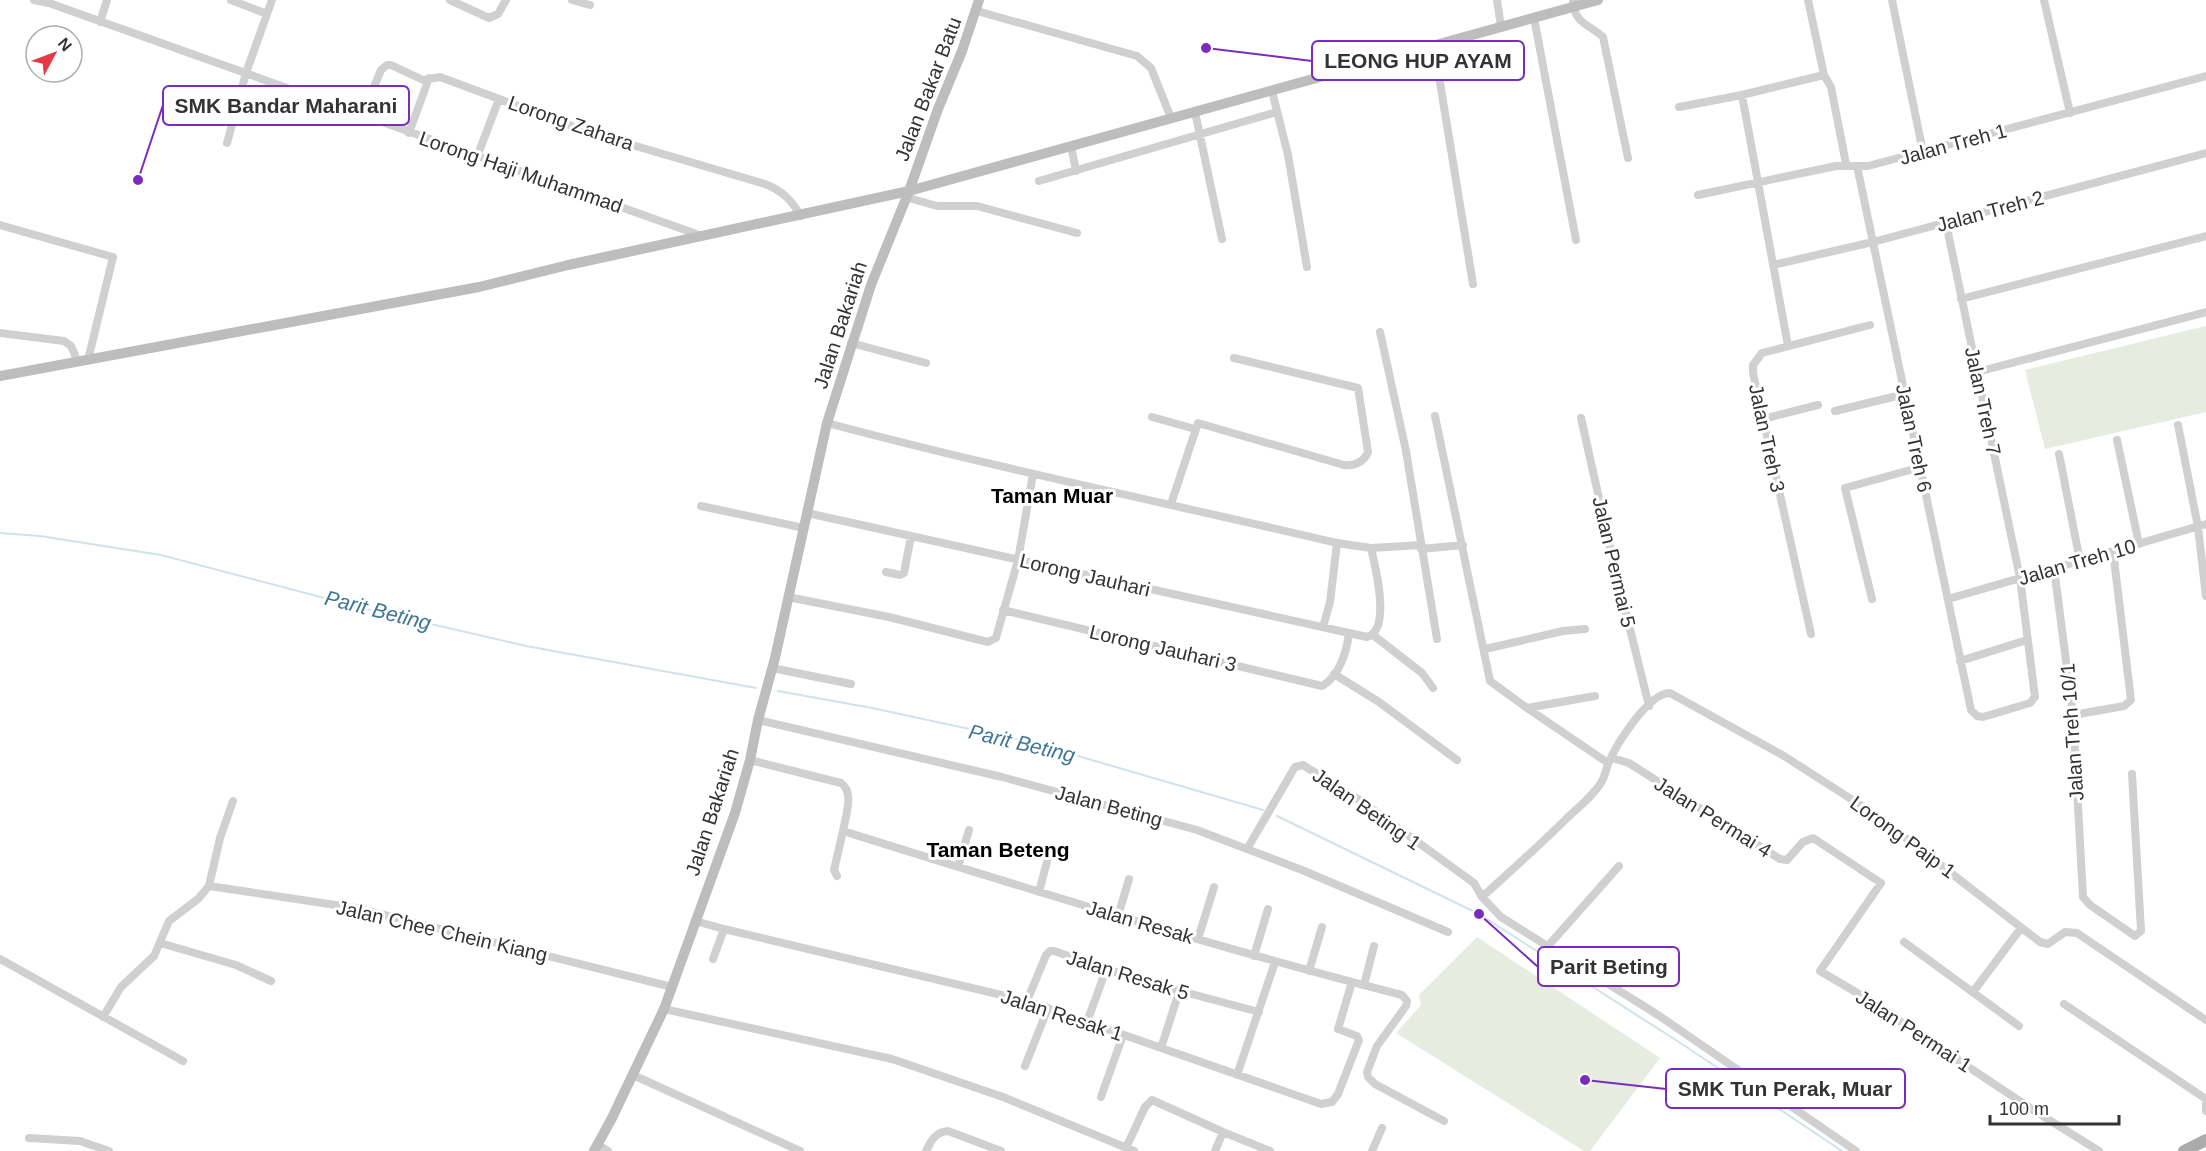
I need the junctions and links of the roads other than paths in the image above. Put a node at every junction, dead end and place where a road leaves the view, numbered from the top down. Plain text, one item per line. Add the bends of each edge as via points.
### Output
1 (34, 0) edge
2 (106, 0) edge
3 (231, 0) edge
4 (272, 0) edge
5 (450, 0) edge
6 (506, 0) edge
7 (572, 0) edge
8 (1497, 0) edge
9 (1598, 0) edge
10 (1808, 0) edge
11 (1892, 0) edge
12 (2044, 0) edge
13 (1573, 3) edge
14 (590, 5) dead end
15 (978, 6) edge
16 (267, 14) junction
17 (1534, 18) junction
18 (100, 22) junction
19 (1501, 27) junction
20 (1434, 46) junction
21 (246, 73) junction
22 (1824, 75) junction
23 (2206, 76) edge
24 (429, 78) junction
25 (1272, 91) junction
26 (1742, 95) junction
27 (498, 99) junction
28 (1679, 106) dead end
29 (1195, 112) junction
30 (1277, 112) junction
31 (2070, 113) junction
32 (362, 116) junction
33 (1171, 118) junction
34 (409, 133) junction
35 (1199, 135) junction
36 (227, 143) dead end
37 (1071, 146) junction
38 (1923, 152) junction
39 (2206, 153) edge
40 (477, 157) junction
41 (1628, 158) dead end
42 (1846, 165) junction
43 (1857, 166) junction
44 (1076, 171) junction
45 (1039, 181) dead end
46 (1758, 182) junction
47 (907, 194) junction
48 (1698, 195) dead end
49 (801, 216) junction
50 (1946, 224) junction
51 (0, 225) edge
52 (1077, 233) dead end
53 (2206, 236) edge
54 (703, 237) junction
55 (1222, 239) dead end
56 (1576, 240) dead end
57 (1873, 242) junction
58 (1773, 265) junction
59 (1307, 267) dead end
60 (1473, 284) dead end
61 (1961, 298) junction
62 (2206, 312) edge
63 (1870, 325) dead end
64 (1380, 332) dead end
65 (0, 333) edge
66 (851, 343) junction
67 (1788, 346) junction
68 (1234, 358) dead end
69 (83, 361) junction
70 (926, 363) dead end
71 (1977, 372) junction
72 (0, 376) edge
73 (1905, 394) junction
74 (1818, 405) dead end
75 (1834, 411) dead end
76 (1436, 416) dead end
77 (1152, 417) dead end
78 (1581, 418) dead end
79 (1763, 419) junction
80 (827, 423) junction
81 (2178, 425) dead end
82 (1196, 426) junction
83 (2117, 440) dead end
84 (2059, 454) dead end
85 (1921, 467) junction
86 (1033, 474) junction
87 (1171, 504) junction
88 (701, 506) dead end
89 (807, 513) junction
90 (2202, 525) edge
91 (804, 528) junction
92 (911, 536) junction
93 (1337, 543) junction
94 (2139, 544) junction
95 (1463, 545) junction
96 (1421, 547) junction
97 (1371, 548) junction
98 (2113, 551) junction
99 (1018, 560) junction
100 (2080, 561) junction
101 (2054, 568) junction
102 (886, 572) dead end
103 (2020, 578) junction
104 (2206, 596) edge
105 (788, 597) junction
106 (1872, 599) dead end
107 (1948, 599) junction
108 (1004, 610) junction
109 (1323, 627) junction
110 (1585, 629) dead end
111 (1349, 633) junction
112 (1373, 634) junction
113 (1811, 634) dead end
114 (1437, 639) dead end
115 (2027, 640) junction
116 (1485, 649) junction
117 (1960, 661) junction
118 (772, 669) junction
119 (1334, 674) junction
120 (851, 684) dead end
121 (1433, 688) dead end
122 (1595, 696) dead end
123 (1649, 706) junction
124 (1527, 708) junction
125 (1971, 710) joint
126 (2073, 715) junction
127 (758, 720) junction
128 (750, 760) junction
129 (1457, 760) dead end
130 (1610, 760) junction
131 (2132, 774) dead end
132 (233, 801) dead end
133 (969, 830) dead end
134 (843, 831) junction
135 (1246, 849) junction
136 (1049, 854) dead end
137 (1619, 866) dead end
138 (958, 867) junction
139 (837, 876) dead end
140 (1129, 879) dead end
141 (209, 886) junction
142 (1214, 887) dead end
143 (1039, 892) junction
144 (1482, 897) junction
145 (1268, 909) dead end
146 (1118, 916) junction
147 (695, 921) junction
148 (1322, 927) dead end
149 (2021, 928) junction
150 (724, 930) junction
151 (1448, 932) dead end
152 (1198, 939) junction
153 (1904, 942) dead end
154 (160, 943) junction
155 (1374, 946) dead end
156 (1548, 946) junction
157 (1254, 956) junction
158 (0, 959) edge
159 (713, 959) dead end
160 (1275, 962) junction
161 (1106, 970) junction
162 (1309, 971) junction
163 (1820, 971) joint
164 (271, 981) dead end
165 (1352, 982) junction
166 (1364, 985) junction
167 (672, 987) junction
168 (1179, 992) junction
169 (1973, 992) junction
170 (1027, 1000) junction
171 (2064, 1004) dead end
172 (1048, 1008) junction
173 (664, 1009) junction
174 (1258, 1012) junction
175 (103, 1017) junction
176 (2206, 1020) edge
177 (1088, 1022) junction
178 (2019, 1026) dead end
179 (1123, 1035) junction
180 (1161, 1048) junction
181 (183, 1061) dead end
182 (1025, 1066) dead end
183 (1237, 1075) junction
184 (633, 1076) junction
185 (1101, 1097) dead end
186 (2206, 1099) edge
187 (2206, 1104) edge
188 (2206, 1111) edge
189 (1444, 1121) dead end
190 (1382, 1128) dead end
191 (1223, 1132) junction
192 (29, 1138) dead end
193 (2206, 1140) edge
194 (596, 1148) edge
195 (1130, 1149) edge
196 (109, 1151) edge
197 (608, 1151) edge
198 (800, 1151) edge
199 (926, 1151) edge
200 (1001, 1151) edge
201 (1215, 1151) edge
202 (1270, 1151) edge
203 (1372, 1151) edge
204 (1856, 1151) edge
205 (2099, 1151) edge
206 (2184, 1151) edge

1 - 18 street, Lorong Haji Muhammad
2 - 18 street
3 - 16 street
4 - 16 street
5 - 6 street via 489,18 498,14
7 - 14 street
8 - 19 street
9 - 13 street
10 - 22 street
11 - 38 street
12 - 31 street
13 - 17 street
13 - 41 street via 1582,23 1603,37
15 - 33 street via 1137,57 1151,68
15 - 47 street, Jalan Bakar Batu
16 - 21 street
17 - 19 street
17 - 56 street
18 - 21 street, Lorong Haji Muhammad
19 - 20 street
20 - 25 street
20 - 60 street
21 - 32 street, Lorong Haji Muhammad
21 - 36 street
22 - 26 street
22 - 42 street via 1831,87
23 - 31 street, Jalan Treh 1
24 - 27 street, Lorong Zahara via 440,77
24 - 32 street, Lorong Zahara via 419,79 387,65 381,70
24 - 34 street
25 - 29 street
25 - 30 street
26 - 28 street
26 - 46 street
27 - 40 street
27 - 49 street, Lorong Zahara via 588,132 779,189
29 - 33 street
29 - 35 street
30 - 35 street
30 - 59 street
31 - 38 street, Jalan Treh 1
32 - 34 street, Lorong Haji Muhammad
33 - 37 street
34 - 40 street, Lorong Haji Muhammad
35 - 44 street
35 - 55 street
37 - 44 street
37 - 47 street
38 - 43 street, Jalan Treh 1
39 - 50 street, Jalan Treh 2
40 - 54 street, Lorong Haji Muhammad
42 - 43 street, Jalan Treh 1
42 - 46 street, Jalan Treh 1
43 - 57 street, Jalan Treh 6
44 - 45 street
46 - 48 street, Jalan Treh 1
46 - 58 street
47 - 49 street
47 - 52 street via 937,206 977,206
47 - 66 street, Jalan Bakariah
49 - 54 street
50 - 57 street, Jalan Treh 2
50 - 61 street, Jalan Treh 7
51 - 69 street via 113,257
53 - 61 street
54 - 69 street via 479,287
57 - 58 street, Jalan Treh 2
57 - 73 street, Jalan Treh 6
58 - 67 street
61 - 71 street, Jalan Treh 7
62 - 71 street
63 - 67 street, Jalan Treh 3
64 - 96 street via 1406,451
65 - 69 street via 64,341
66 - 70 street
66 - 80 street, Jalan Bakariah
67 - 79 street, Jalan Treh 3 via 1762,354 1753,365
68 - 82 street via 1358,388 1368,452 1362,461 1351,466
69 - 72 street
71 - 103 street, Jalan Treh 7
73 - 75 street
73 - 85 street, Jalan Treh 6
74 - 79 street
76 - 95 street
77 - 82 street
78 - 123 street, Jalan Permai 5
79 - 113 street, Jalan Treh 3
80 - 86 street
80 - 89 street, Jalan Bakariah
81 - 90 street
82 - 87 street
83 - 94 street
84 - 100 street
85 - 106 street via 1845,488
85 - 107 street, Jalan Treh 6
86 - 87 street
86 - 99 street
87 - 93 street
88 - 91 street
89 - 91 street, Jalan Bakariah
89 - 92 street, Lorong Jauhari
90 - 94 street, Jalan Treh 10
90 - 104 street
91 - 105 street, Jalan Bakariah
92 - 99 street, Lorong Jauhari
92 - 102 street via 904,573
93 - 97 street
93 - 109 street
94 - 98 street, Jalan Treh 10
95 - 96 street
95 - 116 street
96 - 97 street
96 - 114 street
97 - 112 street via 1381,600
98 - 100 street, Jalan Treh 10
98 - 126 street via 2131,700 2124,706
99 - 108 street
99 - 109 street, Lorong Jauhari
100 - 101 street, Jalan Treh 10
101 - 103 street, Jalan Treh 10
101 - 126 street, Jalan Treh 10/1
103 - 107 street, Jalan Treh 10
103 - 115 street, Jalan Treh 7
105 - 108 street via 988,642 996,638
105 - 118 street, Jalan Bakariah
107 - 117 street, Jalan Treh 6
108 - 119 street, Lorong Jauhari 3 via 1322,686
109 - 111 street, Lorong Jauhari
110 - 116 street
111 - 112 street, Lorong Jauhari
111 - 119 street via 1346,650
112 - 121 street via 1422,673
115 - 117 street
115 - 125 street, Jalan Treh 7 via 2035,698 1983,717
116 - 124 street via 1490,681
117 - 125 street, Jalan Treh 6
118 - 120 street
118 - 127 street, Jalan Bakariah
119 - 129 street
122 - 124 street
123 - 130 street, Lorong Paip 1 via 1633,723
123 - 149 street, Lorong Paip 1 via 1663,693 1670,693 1784,756 1876,815
124 - 130 street
126 - 131 street, Jalan Treh 10/1 via 2083,897 2135,936 2140,934
127 - 128 street, Jalan Bakariah
127 - 135 street, Jalan Beting via 1114,807 1197,830
128 - 134 street via 846,786
128 - 147 street, Jalan Bakariah
130 - 144 street, Lorong Paip 1 via 1604,778 1591,795
130 - 163 street, Jalan Permai 4 via 1629,764 1780,859 1787,861 1803,842 1813,838 1881,883
132 - 141 street
133 - 138 street
134 - 138 street, Jalan Resak
134 - 139 street via 834,870
135 - 144 street, Jalan Beting 1 via 1295,767 1301,765 1361,801 1474,883
135 - 151 street, Jalan Beting
136 - 143 street
137 - 156 street
138 - 143 street, Jalan Resak
140 - 146 street
141 - 154 street via 173,916
141 - 167 street, Jalan Chee Chein Kiang via 356,908
142 - 152 street
143 - 146 street, Jalan Resak
144 - 156 street via 1501,917
145 - 157 street
146 - 152 street, Jalan Resak
147 - 150 street, Jalan Resak 1
147 - 167 street, Jalan Bakariah
148 - 162 street
149 - 169 street
149 - 176 street, Lorong Paip 1 via 2045,944 2065,932 2077,933
150 - 159 street
150 - 170 street, Jalan Resak 1
152 - 157 street, Jalan Resak
153 - 169 street
154 - 164 street via 236,965
154 - 175 street via 150,962 121,987
155 - 166 street
156 - 204 street via 1658,1015
157 - 160 street, Jalan Resak
158 - 175 street
160 - 162 street, Jalan Resak
160 - 174 street
161 - 168 street, Jalan Resak 5
161 - 170 street, Jalan Resak 5 via 1050,951
161 - 177 street
162 - 165 street, Jalan Resak
163 - 205 street, Jalan Permai 1
165 - 166 street, Jalan Resak
165 - 183 street, Jalan Resak 1 via 1338,1029 1358,1036 1359,1040 1332,1102 1321,1104
166 - 189 street, Jalan Resak via 1402,995 1407,1001 1377,1046 1368,1077
167 - 173 street, Jalan Bakariah
168 - 174 street, Jalan Resak 5
168 - 180 street
169 - 178 street
170 - 172 street, Jalan Resak 1
171 - 186 street
172 - 177 street, Jalan Resak 1
172 - 182 street
173 - 184 street, Jalan Bakariah
173 - 195 street via 891,1059 1003,1097
174 - 183 street
175 - 181 street
177 - 179 street, Jalan Resak 1
179 - 180 street, Jalan Resak 1
179 - 185 street
180 - 183 street, Jalan Resak 1
184 - 194 street, Jalan Bakariah
184 - 198 street
187 - 188 street
190 - 203 street
191 - 195 street via 1152,1100 1145,1107
191 - 201 street
191 - 202 street
192 - 196 street via 80,1141
193 - 206 main road
194 - 197 street
199 - 200 street via 941,1131

